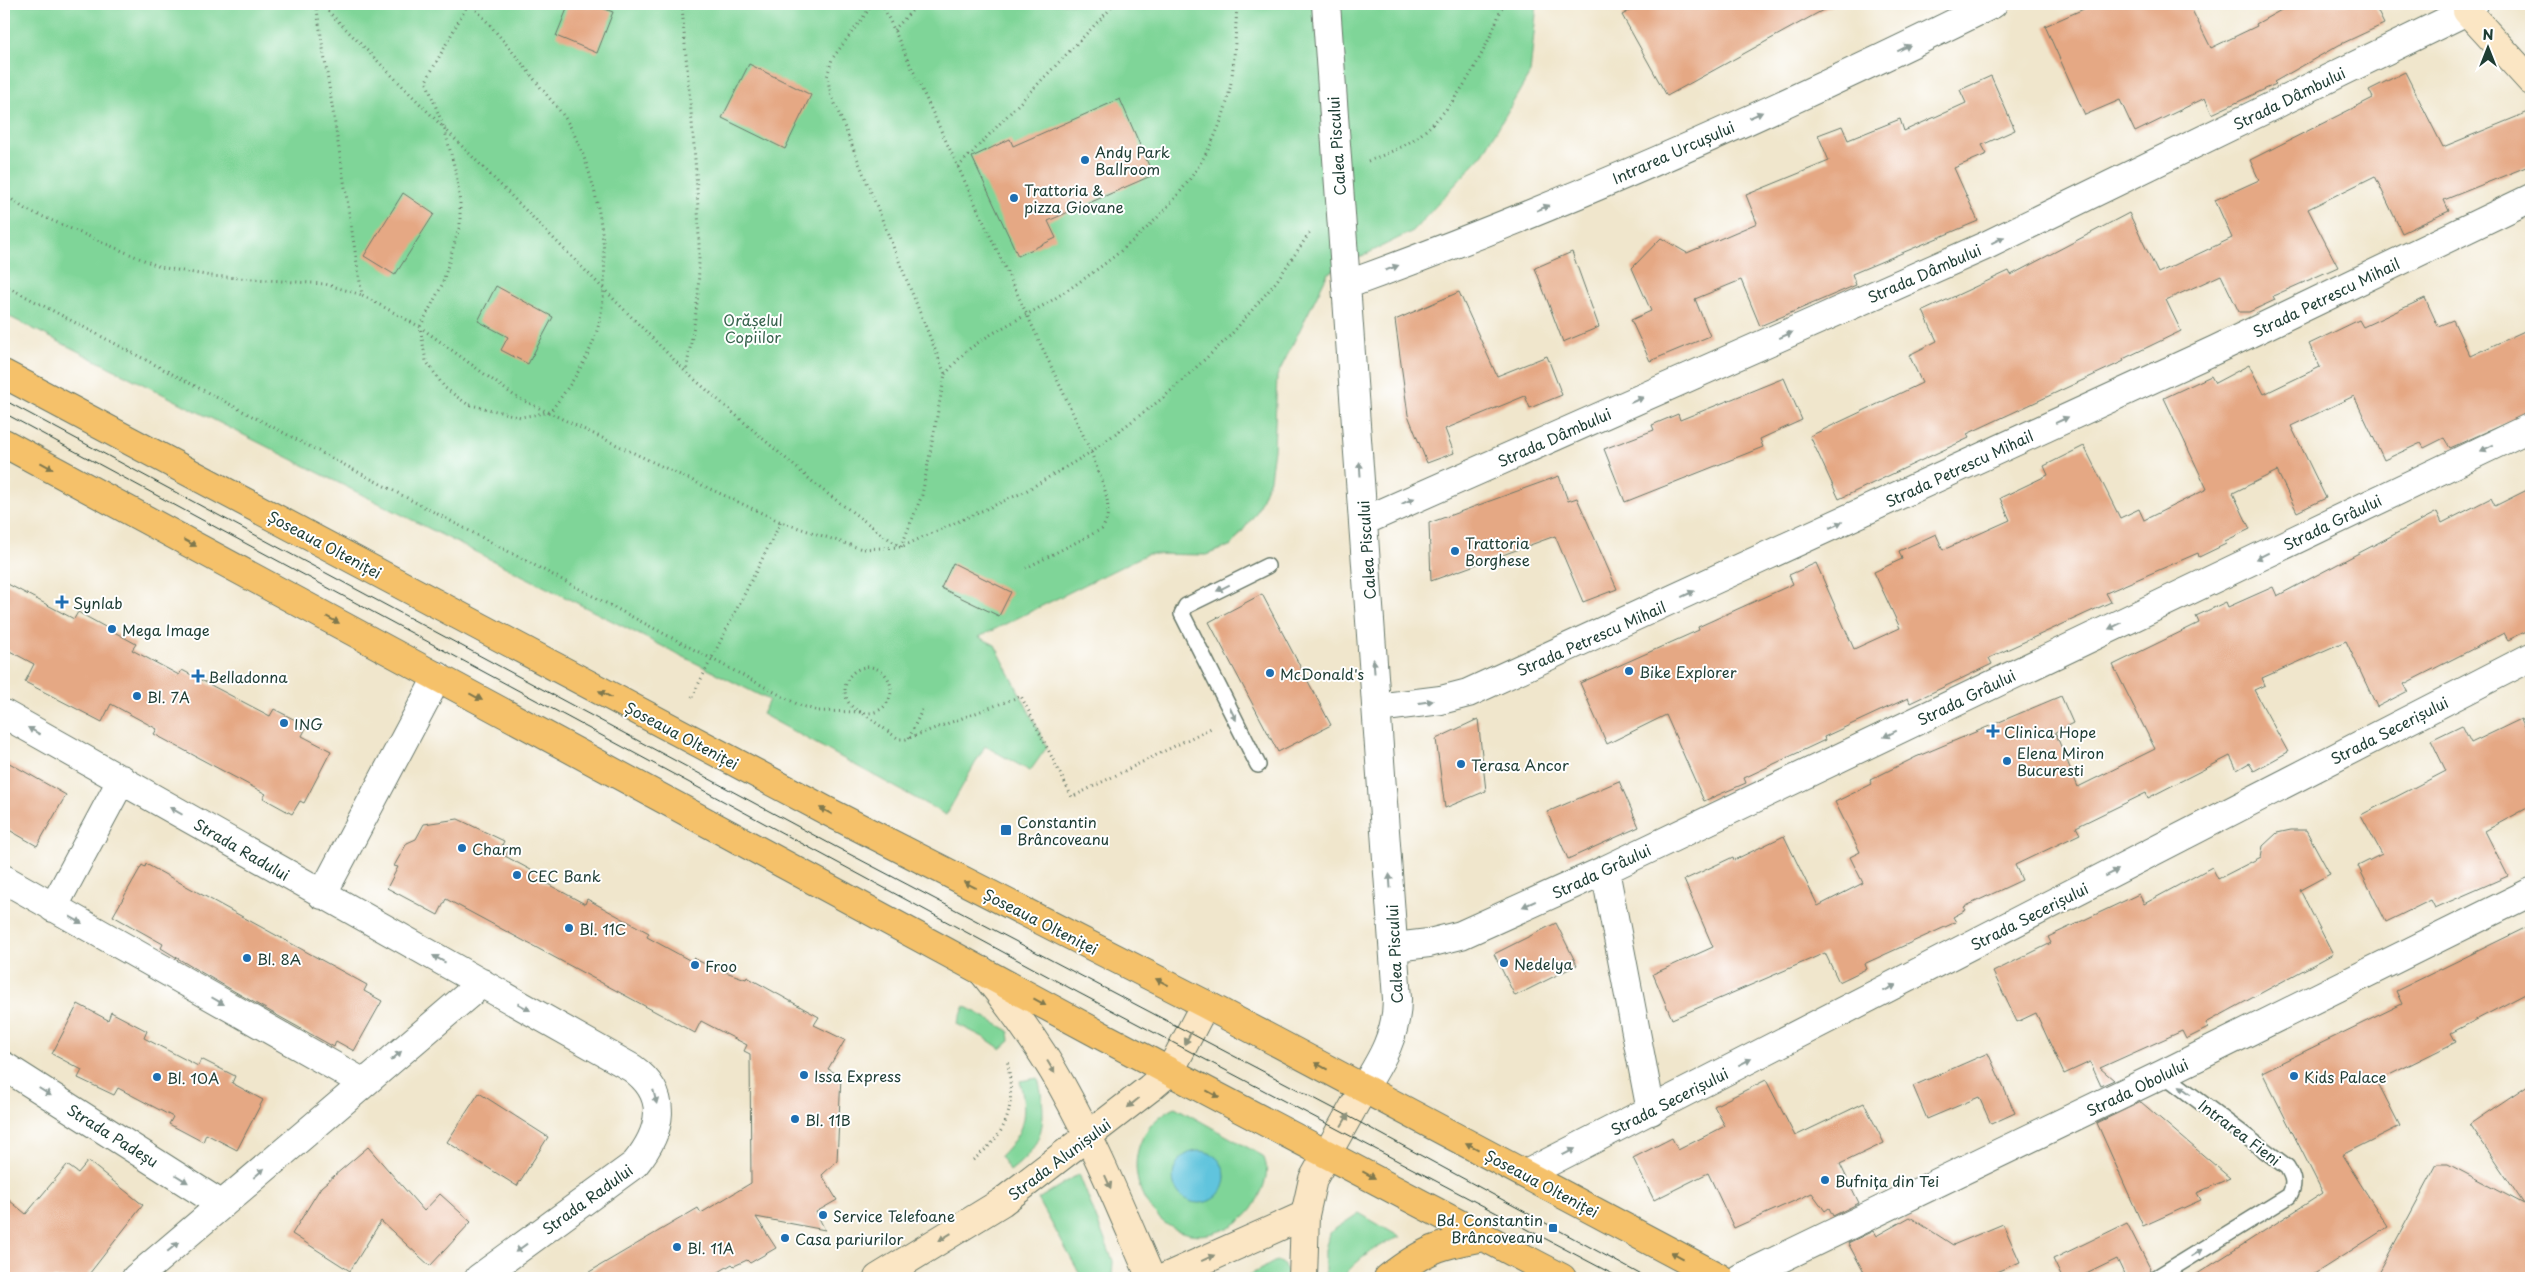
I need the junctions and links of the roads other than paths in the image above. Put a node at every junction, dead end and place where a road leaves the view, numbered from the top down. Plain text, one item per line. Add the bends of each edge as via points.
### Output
1 (1326, 4) edge
2 (1993, 4) edge
3 (2470, 7) edge
4 (2531, 81) edge
5 (2531, 198) edge
6 (1346, 285) junction
7 (4, 374) edge
8 (2531, 427) edge
9 (4, 443) edge
10 (1364, 521) junction
11 (1267, 566) dead end
12 (2531, 657) edge
13 (438, 676) junction
14 (1377, 708) junction
15 (4, 714) edge
16 (1258, 765) dead end
17 (122, 779) junction
18 (1605, 870) junction
19 (4, 879) edge
20 (2531, 892) edge
21 (322, 894) junction
22 (53, 908) junction
23 (1395, 947) junction
24 (982, 970) junction
25 (482, 983) junction
26 (1206, 1004) junction
27 (4, 1066) edge
28 (1170, 1071) junction
29 (2163, 1074) junction
30 (364, 1084) junction
31 (1364, 1088) junction
32 (1651, 1111) junction
33 (1088, 1137) junction
34 (1326, 1152) junction
35 (1526, 1174) junction
36 (222, 1205) junction
37 (1305, 1216) junction
38 (1485, 1237) junction
39 (136, 1278) edge
40 (480, 1278) edge
41 (878, 1278) edge
42 (1151, 1278) edge
43 (1164, 1278) edge
44 (1303, 1278) edge
45 (1388, 1278) edge
46 (1562, 1278) edge
47 (1720, 1278) edge
48 (1740, 1278) edge
49 (2156, 1278) edge

1 - 6 street, Calea Piscului
6 -> 2 street, Intrarea Urcușului via 1659,159
3 - 4 street
10 -> 3 street, Strada Dâmbului via 1985,246
14 -> 5 street, Strada Petrescu Mihail via 1442,700 1468,693 2215,350
10 -> 6 street, Calea Piscului
26 -> 7 main road, Șoseaua Olteniței via 810,802
8 -> 18 street, Strada Grâului
9 -> 13 main road
14 -> 10 street, Calea Piscului
11 -> 16 lane via 1186,606 1182,614
32 -> 12 street, Strada Secerișului
13 - 21 street
13 -> 24 main road
23 -> 14 street, Calea Piscului
17 -> 15 street, Strada Radului
21 -> 17 street, Strada Radului
17 - 22 street
18 -> 23 street, Strada Grâului via 1461,935
18 - 32 street
19 - 22 street
20 - 29 street, Strada Obolului
25 -> 21 street, Strada Radului
22 -> 30 street
23 - 31 street, Calea Piscului via 1397,1016 1387,1050
24 -> 28 main road
24 -> 33 street via 1041,1050
30 -> 25 street
25 -> 40 street, Strada Radului via 632,1068 653,1087 658,1110 652,1139 636,1164
26 -> 28 street, Strada Alunișului
31 -> 26 main road, Șoseaua Olteniței
27 -> 36 street, Strada Padeșu
28 -> 33 street, Strada Alunișului
28 -> 34 main road
29 - 48 street, Strada Obolului
49 -> 29 lane, Intrarea Fieni via 2289,1196 2294,1186 2287,1167
36 -> 30 street
34 -> 31 street
35 -> 31 main road, Șoseaua Olteniței
35 -> 32 street, Strada Secerișului
33 -> 41 street, Strada Alunișului via 1002,1202
33 -> 42 street
34 - 37 street via 1313,1179
34 -> 38 main road
47 -> 35 main road, Șoseaua Olteniței
39 -> 36 street
43 -> 37 street
37 - 44 street
38 - 45 main road via 1434,1248
38 - 46 main road

